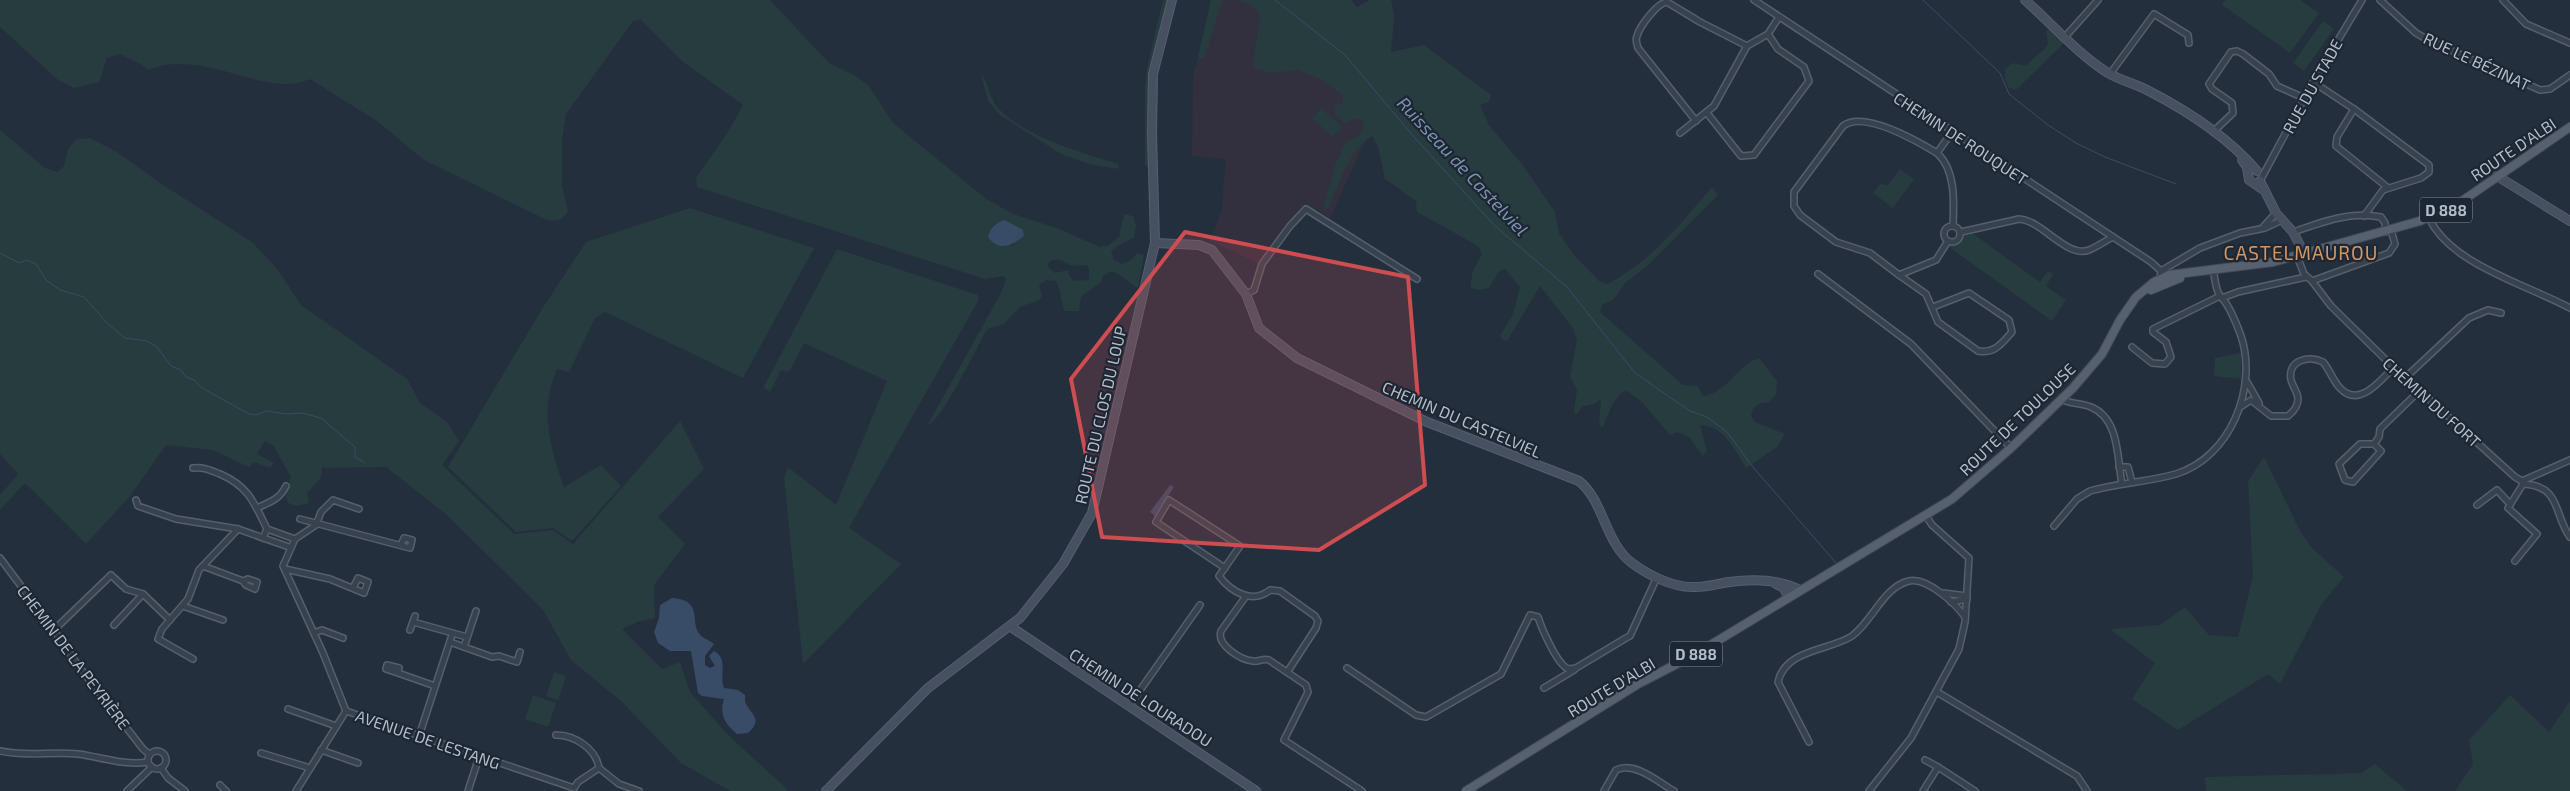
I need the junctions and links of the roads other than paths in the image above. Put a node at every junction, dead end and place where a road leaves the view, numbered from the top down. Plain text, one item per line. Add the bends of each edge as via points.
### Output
1 (1172, 0) edge
2 (1754, 0) edge
3 (2025, 0) edge
4 (2098, 0) edge
5 (2375, 0) edge
6 (2503, 0) edge
7 (2359, 2) edge
8 (2382, 2) edge
9 (1779, 17) junction
10 (1768, 34) junction
11 (2065, 36) junction
12 (2189, 43) dead end
13 (2570, 43) edge
14 (1747, 46) junction
15 (2110, 74) junction
16 (2570, 75) edge
17 (2313, 82) junction
18 (2304, 98) junction
19 (2354, 109) junction
20 (1707, 112) junction
21 (1696, 121) junction
22 (2570, 127) edge
23 (1952, 132) junction
24 (2213, 132) junction
25 (1680, 133) dead end
26 (1937, 153) junction
27 (2238, 154) junction
28 (2498, 176) junction
29 (2258, 179) junction
30 (2387, 187) junction
31 (2276, 213) junction
32 (2364, 216) junction
33 (2429, 218) junction
34 (2282, 220) junction
35 (2570, 221) edge
36 (1953, 226) junction
37 (2257, 229) junction
38 (2389, 231) junction
39 (1961, 232) junction
40 (2293, 232) junction
41 (2113, 237) junction
42 (1948, 241) junction
43 (1155, 243) junction
44 (2300, 255) junction
45 (2213, 270) junction
46 (1818, 274) dead end
47 (1898, 275) junction
48 (2165, 275) junction
49 (2306, 277) junction
50 (1417, 279) dead end
51 (2312, 280) junction
52 (1246, 294) junction
53 (2221, 297) junction
54 (1933, 307) junction
55 (2570, 308) edge
56 (2501, 313) dead end
57 (2132, 347) dead end
58 (2394, 367) junction
59 (2405, 378) junction
60 (2246, 380) junction
61 (2417, 389) junction
62 (2068, 392) junction
63 (2061, 399) junction
64 (2075, 401) junction
65 (2240, 408) junction
66 (2262, 408) junction
67 (2374, 444) junction
68 (2011, 448) junction
69 (2570, 460) edge
70 (2119, 467) junction
71 (194, 468) dead end
72 (2132, 482) junction
73 (2522, 482) junction
74 (2122, 484) junction
75 (286, 486) dead end
76 (136, 500) dead end
77 (2509, 503) junction
78 (2477, 505) dead end
79 (257, 508) junction
80 (359, 509) dead end
81 (1926, 516) junction
82 (300, 519) dead end
83 (316, 525) junction
84 (2054, 526) dead end
85 (267, 529) junction
86 (238, 530) junction
87 (2570, 537) edge
88 (263, 538) junction
89 (295, 538) junction
90 (401, 545) dead end
91 (289, 547) junction
92 (0, 558) edge
93 (2515, 561) dead end
94 (203, 566) junction
95 (1225, 568) junction
96 (285, 569) junction
97 (1657, 577) junction
98 (243, 581) dead end
99 (1770, 581) junction
100 (353, 588) dead end
101 (1800, 590) junction
102 (1942, 593) junction
103 (143, 594) junction
104 (1246, 596) junction
105 (1788, 597) junction
106 (1967, 597) junction
107 (1951, 602) junction
108 (1200, 605) dead end
109 (183, 606) junction
110 (476, 610) dead end
111 (415, 616) dead end
112 (1965, 617) junction
113 (170, 620) junction
114 (223, 620) dead end
115 (413, 622) junction
116 (114, 625) dead end
117 (1011, 627) junction
118 (54, 630) junction
119 (410, 630) dead end
120 (314, 633) junction
121 (452, 635) junction
122 (468, 637) junction
123 (343, 638) dead end
124 (450, 642) junction
125 (464, 647) junction
126 (520, 652) dead end
127 (193, 659) dead end
128 (1347, 668) dead end
129 (1576, 668) junction
130 (1288, 671) junction
131 (398, 673) dead end
132 (435, 686) junction
133 (1544, 688) dead end
134 (1937, 692) junction
135 (1129, 706) junction
136 (288, 709) dead end
137 (346, 711) junction
138 (336, 726) junction
139 (556, 735) dead end
140 (418, 736) junction
141 (1809, 742) dead end
142 (321, 750) junction
143 (0, 751) edge
144 (261, 753) dead end
145 (149, 754) junction
146 (479, 757) junction
147 (1925, 760) dead end
148 (148, 762) junction
149 (358, 763) dead end
150 (1938, 767) junction
151 (152, 768) junction
152 (161, 768) junction
153 (310, 768) junction
154 (599, 768) junction
155 (220, 785) dead end
156 (574, 790) edge
157 (127, 791) edge
158 (185, 791) edge
159 (226, 791) edge
160 (296, 791) edge
161 (468, 791) edge
162 (639, 791) edge
163 (826, 791) edge
164 (1256, 791) edge
165 (1362, 791) edge
166 (1466, 791) edge
167 (1604, 791) edge
168 (1674, 791) edge
169 (1869, 791) edge
170 (1923, 791) edge
171 (1975, 791) edge
172 (2087, 791) edge

1 - 43 street, ROUTE DU CLOS DU LOUP via 1153,74
2 - 9 street, CHEMIN DE ROUQUET
3 - 11 street
4 - 11 street
5 - 8 street, RUE LE BÉZINAT
6 - 13 street via 2526,24
7 - 17 street, RUE DU STADE
8 - 16 street, RUE LE BÉZINAT via 2416,33 2540,90 2550,89
9 - 10 street
9 - 23 street, CHEMIN DE ROUQUET
10 - 14 street
10 - 20 street via 1778,49 1804,67 1809,81 1754,155 1741,156
11 - 15 street
12 - 15 street via 2188,35 2154,14
14 - 20 street via 1717,103
14 - 21 street via 1667,2 1660,5 1639,32 1636,39 1638,48
15 - 24 street via 2143,88
17 - 18 street, RUE DU STADE
17 - 19 street
18 - 24 street via 2274,83 2270,74 2243,54 2231,52 2209,84 2232,104 2233,113
18 - 29 street, RUE DU STADE via 2268,168
19 - 30 street via 2337,137 2336,146
19 - 30 street via 2429,165 2429,172 2424,177
20 - 21 street
21 - 25 street
22 - 28 main road, ROUTE D'ALBI / D 888
23 - 26 street
23 - 41 street, CHEMIN DE ROUQUET
24 - 27 street
26 - 36 street via 1946,160 1955,198
26 - 47 street via 1910,137 1862,121 1849,122 1794,192 1794,206 1800,215 1836,242 1870,253
27 - 29 street
27 - 29 street via 2247,167 2248,176 2253,171
28 - 33 main road, ROUTE D'ALBI / D 888 via 2462,201
28 - 35 street
29 - 31 street
30 - 32 street via 2379,193
31 - 34 street
31 - 37 street via 2267,224
32 - 38 street via 2381,217
32 - 40 street via 2338,217
33 - 38 main road, ROUTE D'ALBI / D 888
33 - 55 street via 2454,248 2514,282
34 - 37 street
34 - 40 street
36 - 39 street
36 - 42 street via 1945,231
37 - 48 street via 2192,251
38 - 44 main road, ROUTE D'ALBI / D 888
38 - 51 street via 2395,244 2389,253
39 - 41 street via 2019,219 2029,220 2078,252 2088,251
39 - 42 street via 1957,241
40 - 44 street
41 - 48 street, CHEMIN DE ROUQUET
42 - 47 street via 1936,260
43 - 52 street, CHEMIN DU CASTELVIEL via 1206,246
43 - 117 street, ROUTE DU CLOS DU LOUP via 1092,513 1058,572
44 - 45 main road, ROUTE DE TOULOUSE / D 888
44 - 49 street
45 - 48 main road, ROUTE DE TOULOUSE / D 888
45 - 53 street
46 - 68 street via 1911,344
47 - 54 street via 1926,294
48 - 62 main road, ROUTE DE TOULOUSE / D 888 via 2136,297 2102,354
49 - 51 street, CHEMIN DU FORT
49 - 53 street
50 - 52 street via 1306,209 1262,264 1254,290
51 - 58 street, CHEMIN DU FORT via 2331,306
52 - 97 street, CHEMIN DU CASTELVIEL via 1260,328 1297,358 1427,422 1579,481 1589,493 1618,549 1632,563
53 - 57 street via 2153,329 2166,342 2171,357 2165,364 2152,363
53 - 60 street via 2241,336
54 - 54 street via 1938,322 1978,351 1997,348 2012,332 2008,320 1969,293
56 - 59 street via 2488,310 2470,318
58 - 59 street, CHEMIN DU FORT
58 - 66 street via 2368,392 2357,396 2341,389 2323,362 2307,358 2297,363 2291,374 2298,400 2292,412 2276,418
59 - 61 street, CHEMIN DU FORT
60 - 65 street
60 - 66 street
61 - 67 street via 2380,430
61 - 73 street, CHEMIN DU FORT
62 - 63 main road, ROUTE DE TOULOUSE / D 888
62 - 64 street
63 - 64 street
63 - 68 main road, ROUTE DE TOULOUSE / D 888
64 - 70 street via 2098,410 2107,418 2114,434
65 - 66 street via 2251,400
65 - 72 street via 2223,439 2192,466 2176,474
67 - 67 street via 2360,444 2339,464 2345,480 2353,482 2377,457 2381,451
68 - 81 main road, ROUTE DE TOULOUSE / D 888 via 1963,490
69 - 73 street
70 - 72 street via 2128,467
70 - 74 street
71 - 79 street via 203,467 242,486
72 - 74 street
73 - 77 street
73 - 87 street, CHEMIN DU FORT via 2550,494
74 - 84 street via 2083,494
75 - 79 street via 273,502
76 - 86 street via 138,506 176,518
77 - 78 street via 2496,490
77 - 93 street via 2509,511 2537,534
79 - 85 street
80 - 83 street via 333,500 321,512
81 - 101 main road, ROUTE D'ALBI / D 888
81 - 106 street via 1932,526 1967,556
82 - 83 street
83 - 89 street
83 - 90 street
85 - 88 street
85 - 89 street
86 - 88 street
86 - 94 street
88 - 91 street
89 - 91 street
91 - 96 street via 283,566
92 - 118 street, CHEMIN DE LA PEYRIÈRE
94 - 98 street
94 - 109 street
95 - 95 street via 1240,546 1169,500 1156,522
95 - 104 street via 1219,576
96 - 100 street
96 - 120 street, AVENUE DE LESTANG
97 - 99 street, CHEMIN DU CASTELVIEL via 1692,588 1730,582
97 - 129 street via 1630,636
99 - 101 street, CHEMIN DU CASTELVIEL via 1789,584
99 - 105 street via 1784,588
101 - 105 main road, ROUTE D'ALBI / D 888
102 - 106 street
102 - 107 street
102 - 141 street via 1918,581 1905,582 1883,599 1853,635 1839,643 1805,653 1788,664 1778,682
103 - 113 street
103 - 116 street
103 - 118 street via 126,589 111,575
104 - 130 street via 1221,631 1223,644 1244,659 1256,662 1269,660
104 - 130 street via 1258,598 1276,590 1318,621
105 - 166 main road, ROUTE D'ALBI / D 888 via 1694,655 1638,684
106 - 107 street
106 - 112 street
107 - 112 street
108 - 135 street
109 - 113 street
109 - 114 street
110 - 122 street
111 - 115 street
112 - 134 street via 1961,643
113 - 127 street via 158,639
115 - 119 street
115 - 121 street
117 - 135 street, CHEMIN DE LOURADOU
117 - 163 street, ROUTE DU CLOS DU LOUP via 928,688
118 - 145 street, CHEMIN DE LA PEYRIÈRE
120 - 123 street via 322,630
120 - 137 street, AVENUE DE LESTANG
121 - 122 street via 453,632
121 - 124 street
122 - 125 street
124 - 125 street
124 - 132 street
125 - 126 street via 517,662
128 - 129 street via 1416,715 1426,717 1500,674 1532,614 1538,617 1563,665 1569,669
129 - 133 street
130 - 165 street via 1306,685 1308,692 1284,740
131 - 132 street
132 - 140 street
134 - 169 street via 1899,756
134 - 172 street via 2077,776
135 - 164 street, CHEMIN DE LOURADOU
136 - 138 street
137 - 138 street
137 - 140 street, AVENUE DE LESTANG
138 - 142 street
139 - 154 street via 564,735 586,746 598,759
140 - 146 street, AVENUE DE LESTANG
142 - 149 street
142 - 153 street
143 - 148 street via 77,754 122,762
144 - 153 street
145 - 148 street
145 - 152 street via 156,751 164,754 165,762
146 - 156 street, AVENUE DE LESTANG
146 - 161 street
147 - 150 street
148 - 151 street
150 - 170 street
150 - 171 street
151 - 152 street
151 - 157 street
152 - 158 street
153 - 160 street
154 - 156 street via 578,782
154 - 162 street via 620,784
155 - 159 street
167 - 168 street via 1612,774 1626,767

